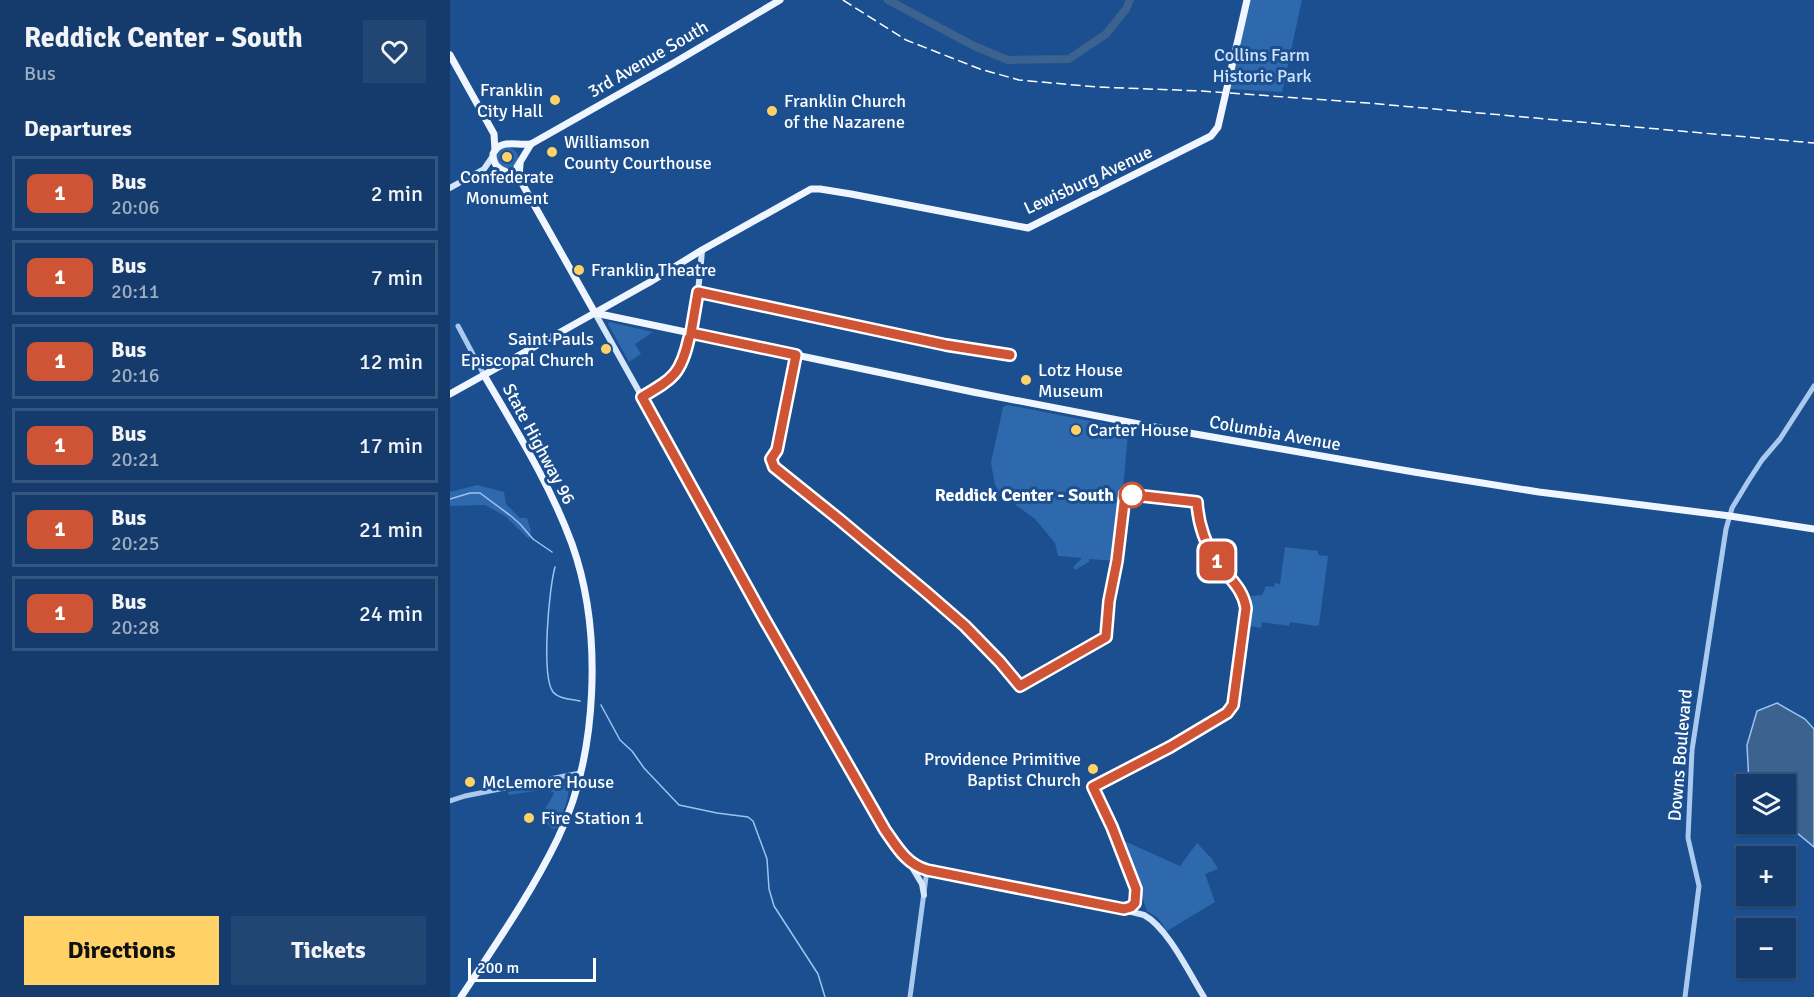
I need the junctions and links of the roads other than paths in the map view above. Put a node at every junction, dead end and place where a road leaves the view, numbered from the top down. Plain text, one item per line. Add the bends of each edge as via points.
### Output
1 (780, 0) edge
2 (1247, 0) edge
3 (450, 55) edge
4 (494, 134) junction
5 (510, 144) junction
6 (531, 144) junction
7 (494, 153) junction
8 (520, 163) junction
9 (484, 169) junction
10 (503, 170) junction
11 (519, 178) junction
12 (450, 188) edge
13 (702, 250) junction
14 (595, 313) junction
15 (458, 326) dead end
16 (691, 333) junction
17 (484, 375) junction
18 (1814, 386) edge
19 (450, 394) edge
20 (642, 397) junction
21 (1730, 516) junction
22 (1814, 529) edge
23 (580, 774) junction
24 (450, 801) edge
25 (906, 859) junction
26 (927, 870) junction
27 (924, 895) junction
28 (461, 997) edge
29 (910, 997) edge
30 (1204, 997) edge
31 (1685, 997) edge

1 - 6 main road, 3rd Avenue South
2 - 13 main road, Lewisburg Avenue via 1218,127 1211,136 1028,228 811,189
3 - 4 main road
4 - 5 main road
4 - 7 main road
5 - 6 main road, 3rd Avenue South
5 - 7 main road via 500,145
5 - 8 main road via 520,152
6 - 8 main road, 3rd Avenue South
7 - 9 main road
7 - 10 main road via 494,163
8 - 10 main road via 514,170
8 - 11 main road
9 - 10 main road
9 - 12 main road
10 - 11 main road
11 - 14 main road
13 - 14 main road
13 - 16 main road
14 - 16 main road, Columbia Avenue
14 - 17 main road
14 - 20 main road
15 - 17 street
16 - 20 main road via 677,372
16 - 21 main road, Columbia Avenue via 1134,424 1539,492
17 - 19 main road
17 - 23 main road, State Highway 96 via 536,464 573,546 579,570 591,638 592,671 586,749
18 - 21 street, Downs Boulevard via 1749,480
20 - 25 main road via 803,687 885,830
21 - 22 main road, Columbia Avenue
21 - 31 street, Downs Boulevard via 1692,750 1688,838 1699,886
23 - 24 street
23 - 28 main road, State Highway 96 via 566,818 547,858
25 - 26 main road
25 - 27 main road via 922,884
26 - 27 street
26 - 30 main road via 1144,915 1161,930
27 - 29 street

